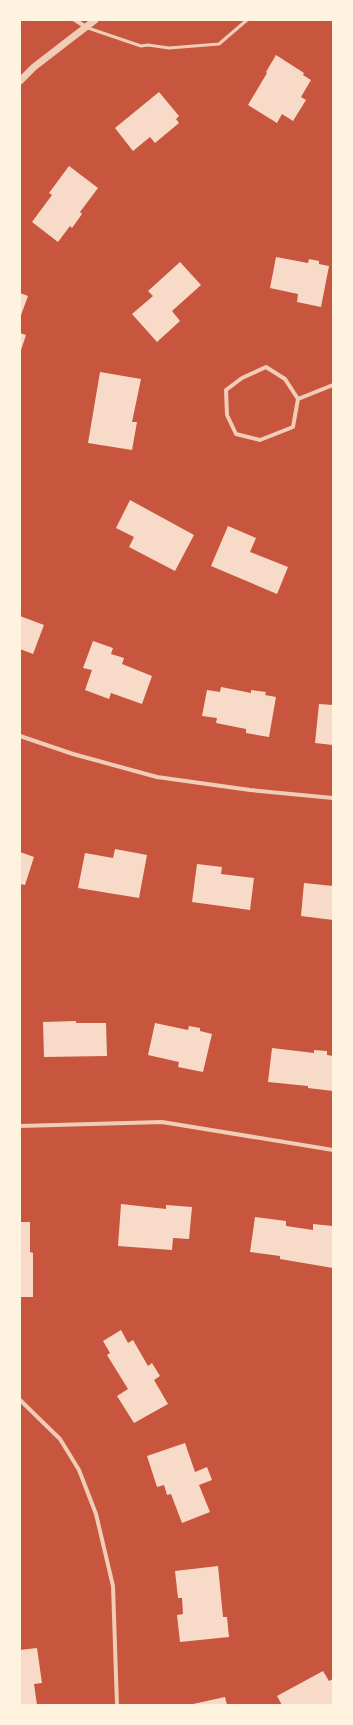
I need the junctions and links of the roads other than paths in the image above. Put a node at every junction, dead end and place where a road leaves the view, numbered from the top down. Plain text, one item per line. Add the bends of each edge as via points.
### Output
1 (75, 20) edge
2 (95, 20) edge
3 (247, 20) edge
4 (86, 27) junction
5 (20, 81) edge
6 (333, 385) edge
7 (298, 399) junction
8 (20, 736) edge
9 (333, 798) edge
10 (20, 1126) edge
11 (333, 1150) edge
12 (20, 1400) edge
13 (116, 1705) edge

1 - 4 street
2 - 4 street
3 - 4 lane via 219,44 169,48 141,46
4 - 5 street
6 - 7 street
7 - 7 street via 293,427 260,440 236,434 227,415 226,390 242,378 266,367 285,379
8 - 9 street via 73,754 157,777
10 - 11 street via 162,1122
12 - 13 street via 60,1439 79,1470 96,1514 113,1586

